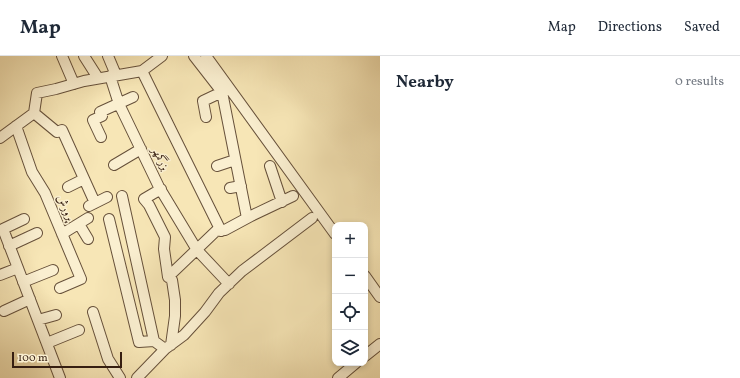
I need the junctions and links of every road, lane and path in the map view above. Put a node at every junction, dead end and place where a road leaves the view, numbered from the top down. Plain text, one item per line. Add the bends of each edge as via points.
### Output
1 (62, 56) edge
2 (84, 56) edge
3 (108, 56) edge
4 (194, 56) edge
5 (206, 56) edge
6 (159, 57) edge
7 (142, 71) junction
8 (113, 75) junction
9 (98, 78) junction
10 (74, 84) junction
11 (222, 92) junction
12 (133, 97) dead end
13 (118, 104) junction
14 (34, 113) junction
15 (206, 117) dead end
16 (16, 126) junction
17 (101, 137) dead end
18 (0, 138) edge
19 (141, 149) junction
20 (235, 160) junction
21 (114, 165) dead end
22 (217, 166) dead end
23 (270, 166) dead end
24 (84, 179) junction
25 (241, 186) junction
26 (68, 187) dead end
27 (230, 188) dead end
28 (161, 189) junction
29 (122, 196) dead end
30 (293, 196) dead end
31 (107, 197) dead end
32 (282, 202) junction
33 (247, 218) junction
34 (312, 218) dead end
35 (24, 219) dead end
36 (109, 219) dead end
37 (332, 230) edge
38 (221, 231) junction
39 (37, 233) dead end
40 (62, 234) junction
41 (88, 239) dead end
42 (9, 246) junction
43 (197, 250) junction
44 (18, 268) junction
45 (53, 270) dead end
46 (0, 275) edge
47 (168, 277) junction
48 (368, 280) edge
49 (23, 282) junction
50 (229, 284) junction
51 (60, 288) dead end
52 (380, 297) edge
53 (30, 299) junction
54 (4, 311) dead end
55 (93, 312) dead end
56 (56, 315) dead end
57 (38, 320) junction
58 (78, 330) dead end
59 (154, 342) junction
60 (47, 343) junction
61 (380, 344) edge
62 (168, 347) junction
63 (368, 354) edge
64 (352, 366) edge
65 (60, 378) edge
66 (120, 378) edge
67 (137, 378) edge
68 (338, 378) edge

1 - 10 street
2 - 9 street
3 - 8 street, بزرگمهر
4 - 11 street
5 - 37 street
6 - 7 street
7 - 8 street
7 - 38 street
8 - 9 street
8 - 13 street, بزرگمهر
9 - 10 street
10 - 14 street via 37,93
11 - 15 street via 203,101
11 - 20 street
12 - 13 street
13 - 17 street via 100,112 102,116 92,120
13 - 19 street, بزرگمهر
14 - 16 street
14 - 24 street via 57,132 62,130
16 - 18 street
16 - 40 street, پرورش via 32,172 45,193
19 - 21 street
19 - 28 street, بزرگمهر
20 - 22 street
20 - 25 street
23 - 32 street
24 - 26 street
24 - 31 street via 92,204
25 - 27 street
25 - 33 street
28 - 43 street, بزرگمهر
28 - 47 street via 144,199 165,237
29 - 59 street
30 - 32 street
32 - 33 street
33 - 38 street
34 - 50 street via 242,271
35 - 42 street via 3,229
36 - 59 street via 140,342
38 - 43 street via 212,235
39 - 42 street
40 - 41 street via 84,221
40 - 51 street, پرورش via 81,279
42 - 44 street
43 - 47 street
43 - 50 street, بزرگمهر
44 - 46 street
44 - 49 street
45 - 49 street
47 - 62 street via 172,280 175,316
48 - 52 street
49 - 53 street
50 - 62 street via 218,293 184,335
53 - 54 street
53 - 57 street
55 - 66 street via 108,359
56 - 57 street
57 - 60 street
58 - 60 street
59 - 62 street
60 - 65 street
61 - 63 street
62 - 67 street
64 - 68 street

